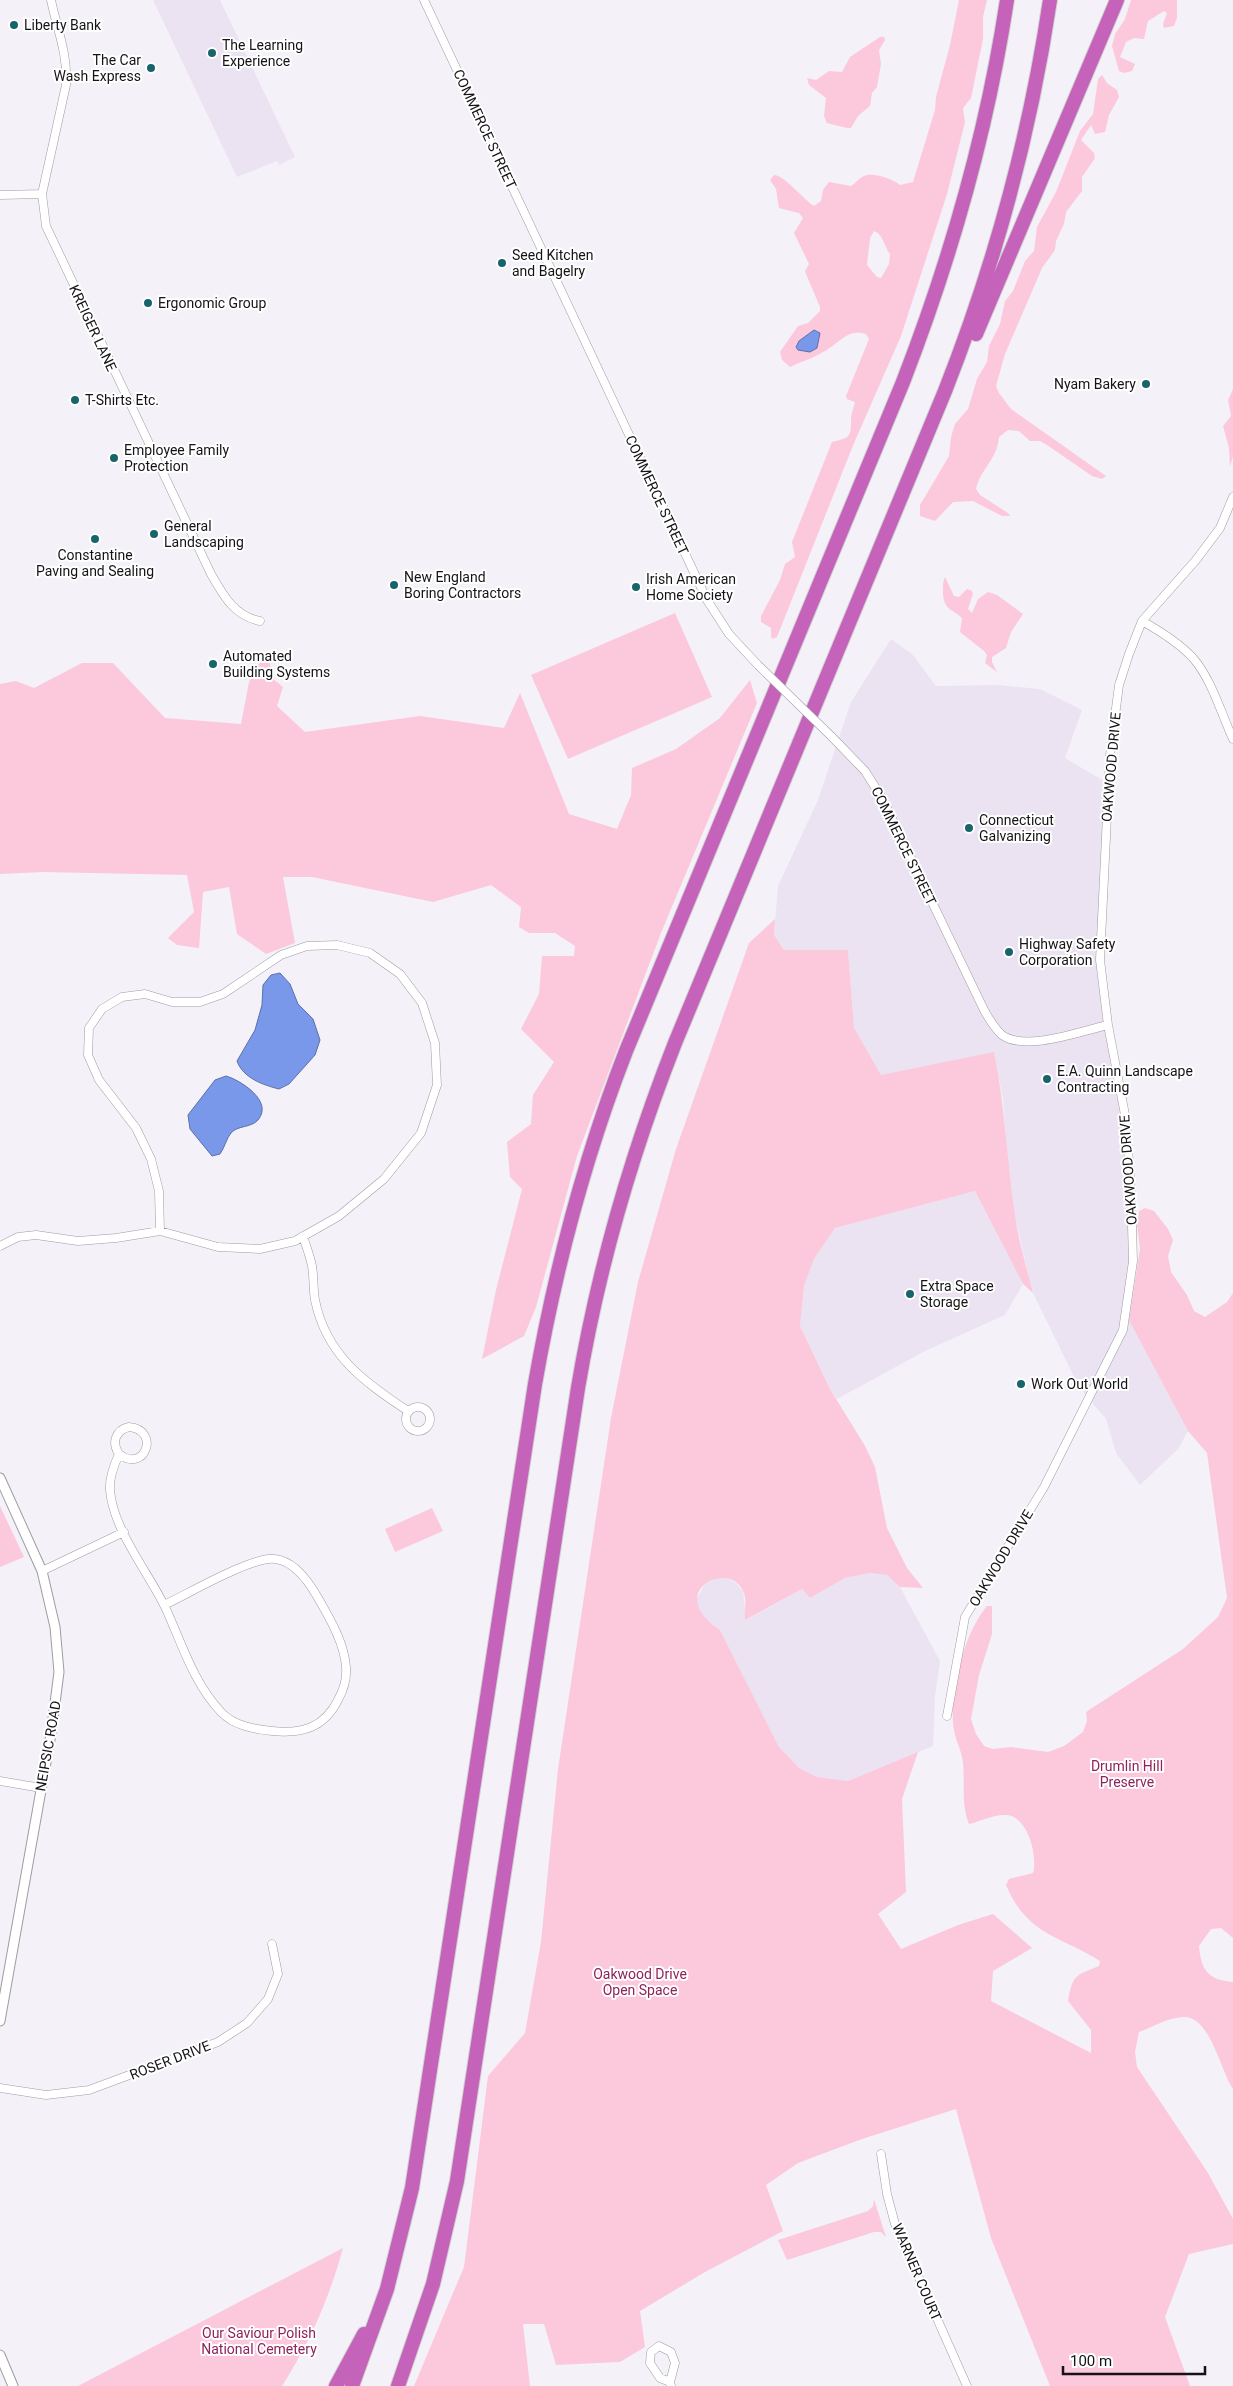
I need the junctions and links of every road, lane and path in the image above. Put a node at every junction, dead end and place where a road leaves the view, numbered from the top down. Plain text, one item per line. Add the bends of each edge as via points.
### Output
1 (51, 0) edge
2 (424, 0) edge
3 (1007, 0) edge
4 (1050, 0) edge
5 (1117, 0) edge
6 (42, 194) junction
7 (0, 195) edge
8 (951, 378) junction
9 (1233, 497) edge
10 (260, 621) dead end
11 (1142, 621) junction
12 (1233, 739) edge
13 (1108, 1025) junction
14 (160, 1231) junction
15 (303, 1236) junction
16 (0, 1246) edge
17 (408, 1412) dead end
18 (118, 1454) junction
19 (0, 1478) edge
20 (124, 1532) junction
21 (42, 1571) junction
22 (164, 1605) junction
23 (947, 1716) dead end
24 (0, 1781) edge
25 (41, 1788) junction
26 (272, 1944) dead end
27 (2, 1998) edge
28 (0, 2021) edge
29 (0, 2088) edge
30 (881, 2154) dead end
31 (382, 2307) junction
32 (0, 2355) edge
33 (400, 2383) edge
34 (671, 2384) edge
35 (13, 2386) edge
36 (336, 2386) edge
37 (352, 2386) edge
38 (967, 2386) edge

1 - 6 street, KREIGER LANE via 67,71
2 - 13 street, COMMERCE STREET, bridge via 707,600 729,634 865,771 882,798 984,1010 1000,1032 1014,1040 1031,1042
3 - 31 highway via 975,162 930,312 628,1046 569,1226 535,1384 414,2176
4 - 8 highway via 1033,102 1014,181 988,274
5 - 8 highway via 990,302
6 - 7 street
6 - 10 street, KREIGER LANE via 46,226 55,248 202,556 230,605 242,616
8 - 33 highway via 678,1038 642,1132 619,1208 595,1300 578,1388 457,2181 433,2284
9 - 11 street, OAKWOOD DRIVE via 1220,528
11 - 12 street via 1193,658
11 - 13 street, OAKWOOD DRIVE via 1119,685 1110,755 1100,960
13 - 23 street, OAKWOOD DRIVE via 1126,1120 1131,1190 1133,1261 1123,1330 1044,1487 966,1617
14 - 15 street via 218,1247 252,1248 295,1241
14 - 15 street via 159,1192 152,1159 136,1128 99,1080 88,1055 89,1028 102,1008 122,997 145,994 172,1002 200,1002 223,994 281,955 307,946 337,945 370,953 400,974 422,1003 435,1043 437,1085 420,1133 384,1179 339,1216
14 - 16 street via 78,1241 36,1235 18,1237
15 - 17 street via 312,1264 315,1299 323,1329 343,1360 372,1387
18 - 18 street via 115,1443 119,1432 135,1427 144,1434 146,1449 139,1457 130,1459
18 - 20 street via 110,1489
19 - 21 street, NEIPSIC ROAD
20 - 21 street
20 - 22 street
21 - 25 street, NEIPSIC ROAD via 55,1627 58,1672
22 - 22 street via 201,1688 222,1713 248,1729 290,1733 314,1727 331,1714 342,1691 346,1668 336,1631 309,1582 294,1568 276,1559 258,1560
24 - 25 street
25 - 27 street, NEIPSIC ROAD
26 - 29 street, ROSER DRIVE via 278,1974 268,1999 247,2023 218,2042 89,2090 46,2095
27 - 28 street, NEIPSIC ROAD
30 - 38 street, WARNER COURT via 886,2194 895,2224
31 - 36 highway via 370,2320
31 - 37 highway
32 - 35 street
34 - 34 street via 675,2363 671,2352 659,2346 651,2352 650,2363 660,2378

